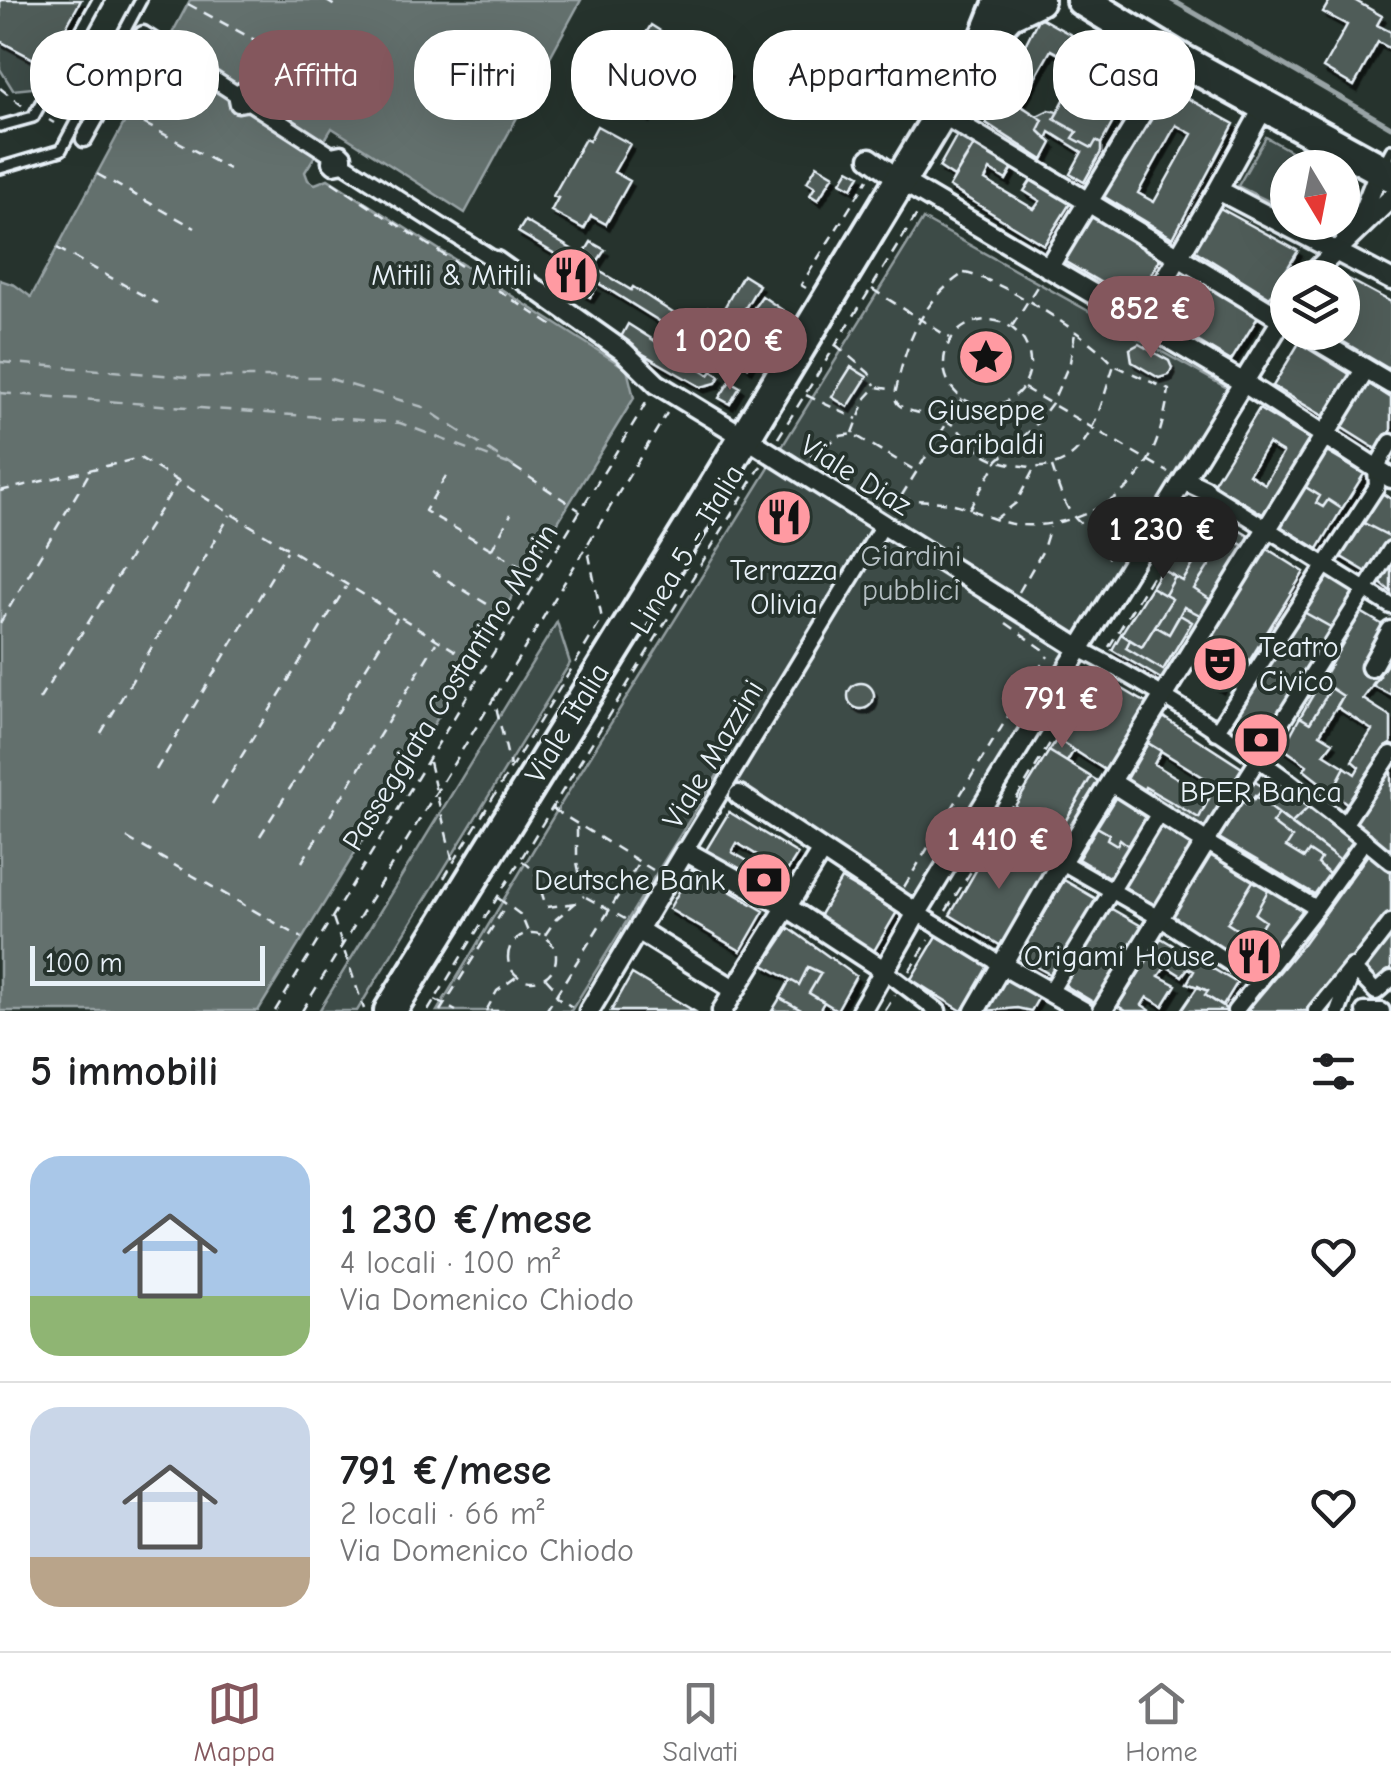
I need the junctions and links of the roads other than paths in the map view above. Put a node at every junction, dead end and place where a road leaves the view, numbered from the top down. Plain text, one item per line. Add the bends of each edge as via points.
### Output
1 (98, 0) edge
2 (141, 0) edge
3 (1025, 1) edge
4 (1081, 2) edge
5 (81, 30) edge
6 (125, 30) edge
7 (995, 30) edge
8 (1129, 30) edge
9 (1195, 67) edge
10 (1264, 105) junction
11 (30, 118) edge
12 (77, 120) edge
13 (938, 120) edge
14 (953, 120) edge
15 (1139, 120) edge
16 (0, 126) edge
17 (84, 138) dead end
18 (870, 158) dead end
19 (1387, 165) edge
20 (0, 168) edge
21 (900, 180) junction
22 (1218, 190) junction
23 (1391, 198) edge
24 (1089, 204) junction
25 (1360, 220) edge
26 (1360, 226) edge
27 (1348, 240) edge
28 (1338, 252) junction
29 (1178, 257) junction
30 (1327, 260) edge
31 (496, 261) joint
32 (1048, 268) junction
33 (1384, 276) edge
34 (1270, 309) edge
35 (1140, 322) junction
36 (1270, 342) edge
37 (1333, 350) edge
38 (1366, 370) junction
39 (1244, 384) junction
40 (1391, 384) edge
41 (1325, 435) junction
42 (1391, 442) edge
43 (759, 452) junction
44 (1383, 473) edge
45 (1184, 480) junction
46 (1204, 490) joint
47 (883, 525) junction
48 (1265, 529) junction
49 (1391, 550) edge
50 (1328, 564) junction
51 (1367, 590) junction
52 (1391, 606) edge
53 (1391, 631) edge
54 (1080, 649) junction
55 (1371, 667) dead end
56 (1163, 699) junction
57 (1216, 732) junction
58 (1391, 754) edge
59 (1257, 760) junction
60 (1111, 782) junction
61 (732, 790) junction
62 (1159, 813) junction
63 (978, 814) junction
64 (1345, 823) junction
65 (1365, 840) junction
66 (1206, 842) junction
67 (822, 850) junction
68 (686, 852) junction
69 (1061, 862) junction
70 (1391, 862) edge
71 (1112, 891) junction
72 (787, 907) junction
73 (1316, 908) junction
74 (917, 913) junction
75 (1158, 917) junction
76 (1391, 922) edge
77 (446, 925) junction
78 (639, 928) junction
79 (1002, 965) junction
80 (1355, 970) junction
81 (884, 971) junction
82 (1391, 980) edge
83 (1260, 982) junction
84 (735, 990) junction
85 (1050, 992) junction
86 (422, 1005) edge
87 (1380, 1010) edge
88 (390, 1011) edge
89 (586, 1011) edge
90 (722, 1011) edge
91 (861, 1011) edge
92 (938, 1011) edge
93 (975, 1011) edge
94 (1083, 1011) edge
95 (1102, 1011) edge
96 (1235, 1011) edge
97 (1316, 1011) edge
98 (1338, 1011) edge

1 - 5 lane
2 - 6 lane
3 - 7 main road, Viale Italia
4 - 8 main road
9 - 10 main road
10 - 19 main road
10 - 22 street
11 - 16 lane
12 - 20 lane via 61,150
13 - 21 main road, Viale Italia
14 - 24 street
15 - 24 street
17 - 31 street via 143,34
18 - 21 street
19 - 25 street
21 - 32 street
21 - 43 main road, Viale Italia via 787,366 788,390
22 - 28 street
22 - 29 street
23 - 26 street
24 - 29 street
24 - 32 street
27 - 28 street
28 - 30 street
28 - 33 street
29 - 34 street
29 - 35 street
31 - 43 street, Viale Diaz
32 - 35 street
35 - 39 street
36 - 39 street
37 - 38 street
38 - 40 street
38 - 41 street
39 - 41 street
39 - 45 street
41 - 44 street
41 - 48 street
42 - 44 street
43 - 47 street, Viale Diaz
43 - 77 main road, Viale Italia via 712,516 692,524
44 - 50 street
45 - 46 street
45 - 54 street
46 - 48 street
47 - 54 street, Viale Diaz
47 - 61 street, Viale Mazzini
48 - 50 street
48 - 56 street
49 - 51 street
50 - 51 street
50 - 57 street
51 - 52 street
51 - 59 street
53 - 55 street
54 - 56 street
54 - 63 street
56 - 57 street
56 - 60 street
57 - 59 street
58 - 64 street
59 - 64 street
59 - 66 street
60 - 62 street
60 - 69 street
61 - 67 street
61 - 68 street, Viale Mazzini
62 - 66 street
62 - 71 street
63 - 69 street
63 - 74 street
64 - 65 street
65 - 70 street
65 - 73 street
66 - 73 street
66 - 75 street
67 - 72 street
67 - 74 street
68 - 72 street
68 - 78 street, Viale Mazzini
69 - 71 street
69 - 79 street
71 - 75 street
71 - 85 street
72 - 81 street
72 - 84 street
73 - 83 street
74 - 79 street
74 - 81 street
75 - 83 street
75 - 95 street
76 - 80 street
77 - 86 main road, Viale Italia
77 - 88 main road, Viale Italia
78 - 84 street
78 - 89 street, Viale Mazzini
79 - 85 street
79 - 93 street
80 - 82 street via 1376,992
80 - 97 street
80 - 98 street
81 - 91 street
81 - 92 street
82 - 87 street via 1380,990
83 - 96 street
84 - 90 street
85 - 94 street

